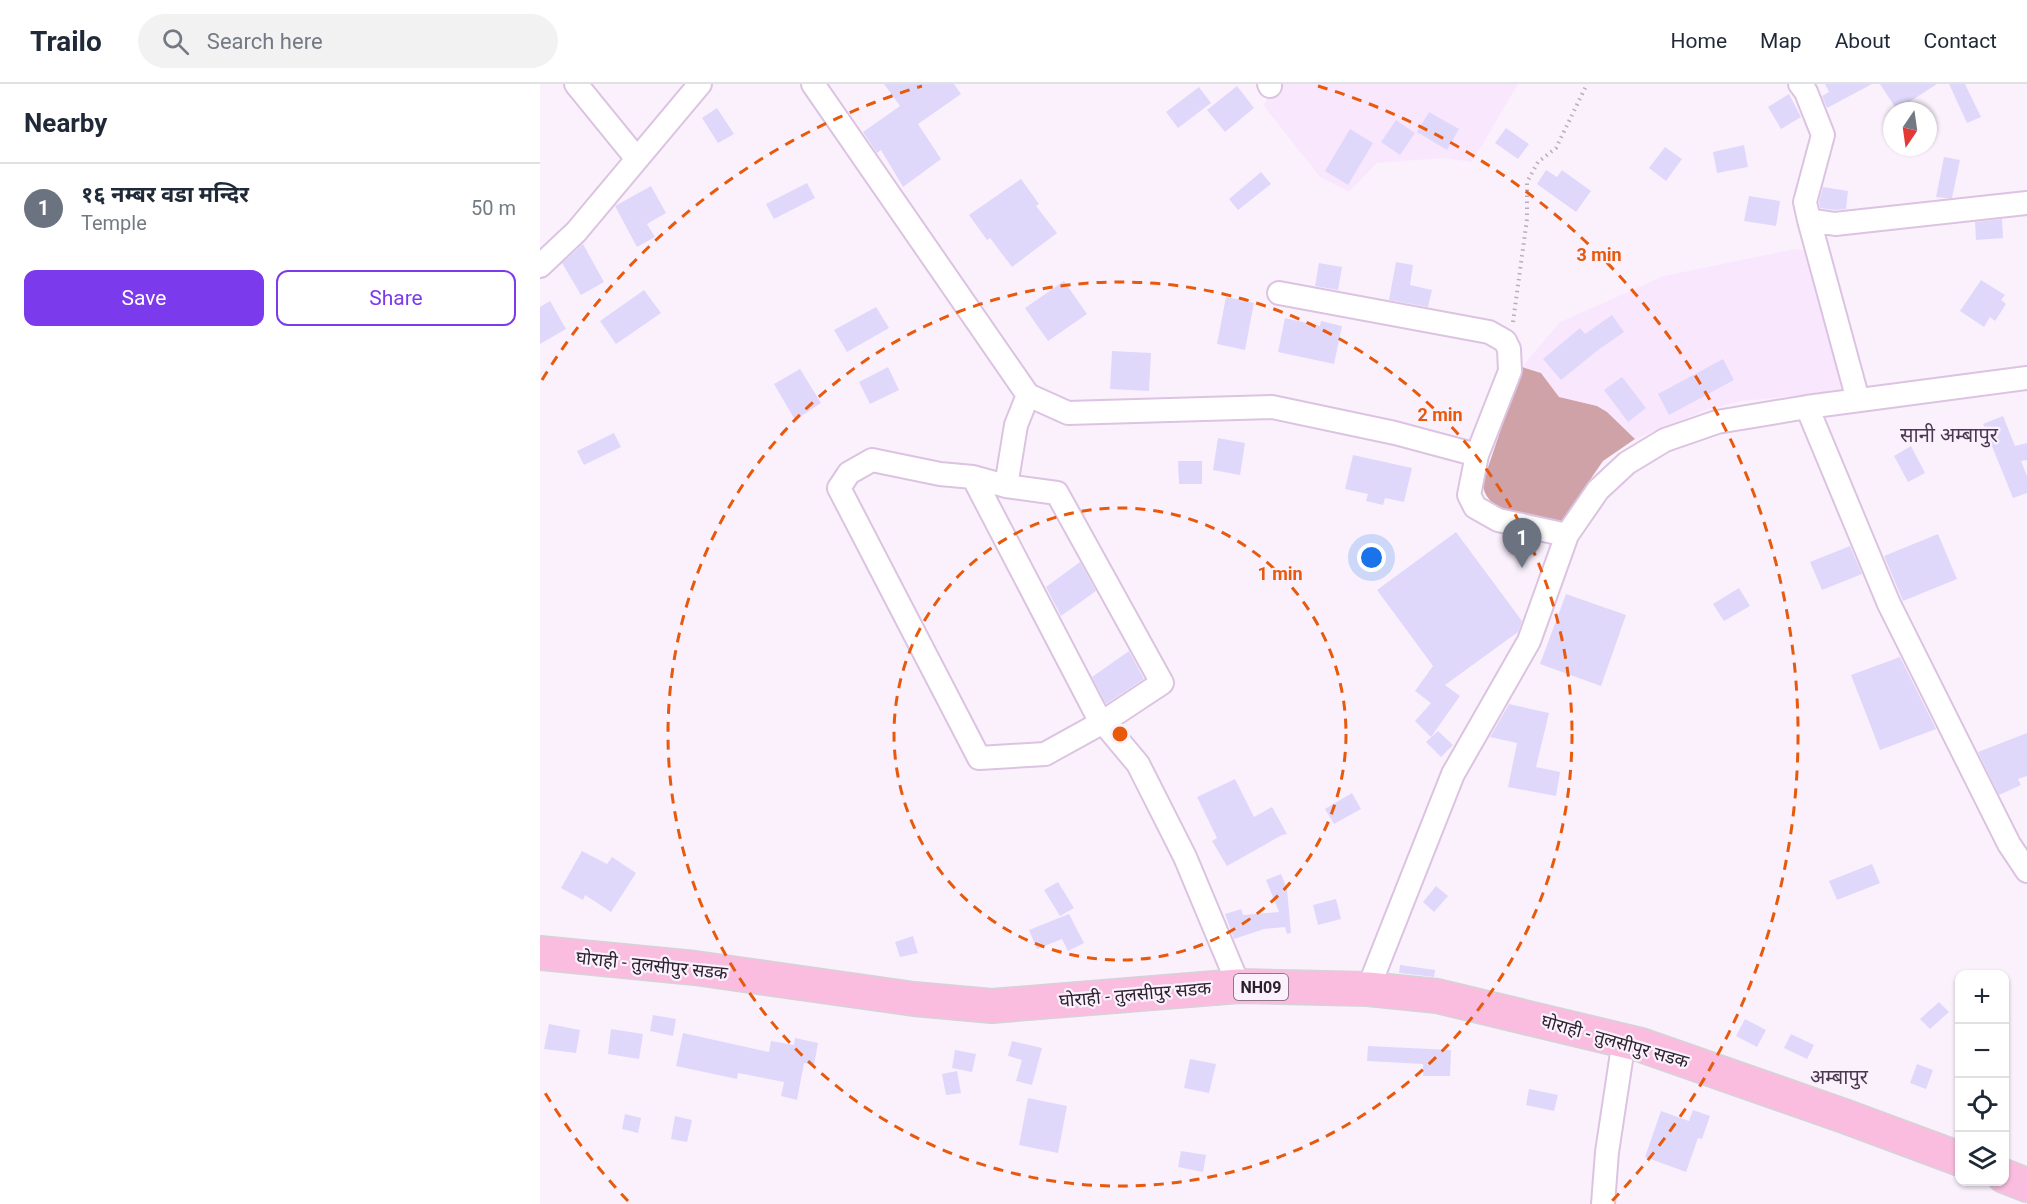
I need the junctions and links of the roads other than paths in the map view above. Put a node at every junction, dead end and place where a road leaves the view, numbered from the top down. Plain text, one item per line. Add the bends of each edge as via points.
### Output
1 (576, 84) edge
2 (700, 84) edge
3 (813, 84) edge
4 (1800, 84) edge
5 (637, 159) junction
6 (2027, 203) edge
7 (1809, 220) junction
8 (540, 266) edge
9 (1279, 293) dead end
10 (2027, 378) edge
11 (1028, 395) junction
12 (1858, 400) junction
13 (1807, 406) junction
14 (1477, 455) junction
15 (973, 477) junction
16 (1006, 486) junction
17 (1567, 535) junction
18 (1103, 722) junction
19 (2027, 871) edge
20 (540, 953) edge
21 (1239, 986) junction
22 (1368, 989) junction
23 (1624, 1040) junction
24 (1955, 1157) edge
25 (2009, 1178) edge
26 (2027, 1185) edge
27 (1603, 1204) edge

1 - 5 street
2 - 5 street
3 - 11 street
4 - 7 street via 1823,135 1805,202
5 - 8 street via 576,232
6 - 7 street via 1835,225
7 - 12 street
9 - 14 street via 1489,333 1505,341 1510,371
10 - 12 street
11 - 14 street via 1068,413 1272,407
11 - 16 street via 1016,424
12 - 13 street
13 - 17 street via 1717,422 1665,440 1627,464 1598,490
13 - 19 street via 1889,604 2009,844
14 - 17 street via 1468,495 1475,507 1498,520
15 - 16 street
15 - 18 street
15 - 18 street via 872,460 849,473 839,488 979,758 1044,754
16 - 18 street via 1057,493 1162,683
17 - 22 street via 1529,641 1453,774
18 - 21 street via 1138,765 1185,857
20 - 21 main road, घोराही - तुलसीपुर सडक / NH09 via 695,968 992,1006
21 - 22 main road, घोराही - तुलसीपुर सडक / NH09
22 - 23 main road, घोराही - तुलसीपुर सडक / NH09 via 1437,996
23 - 24 main road, घोराही - तुलसीपुर सडक / NH09
23 - 27 street
25 - 26 main road

